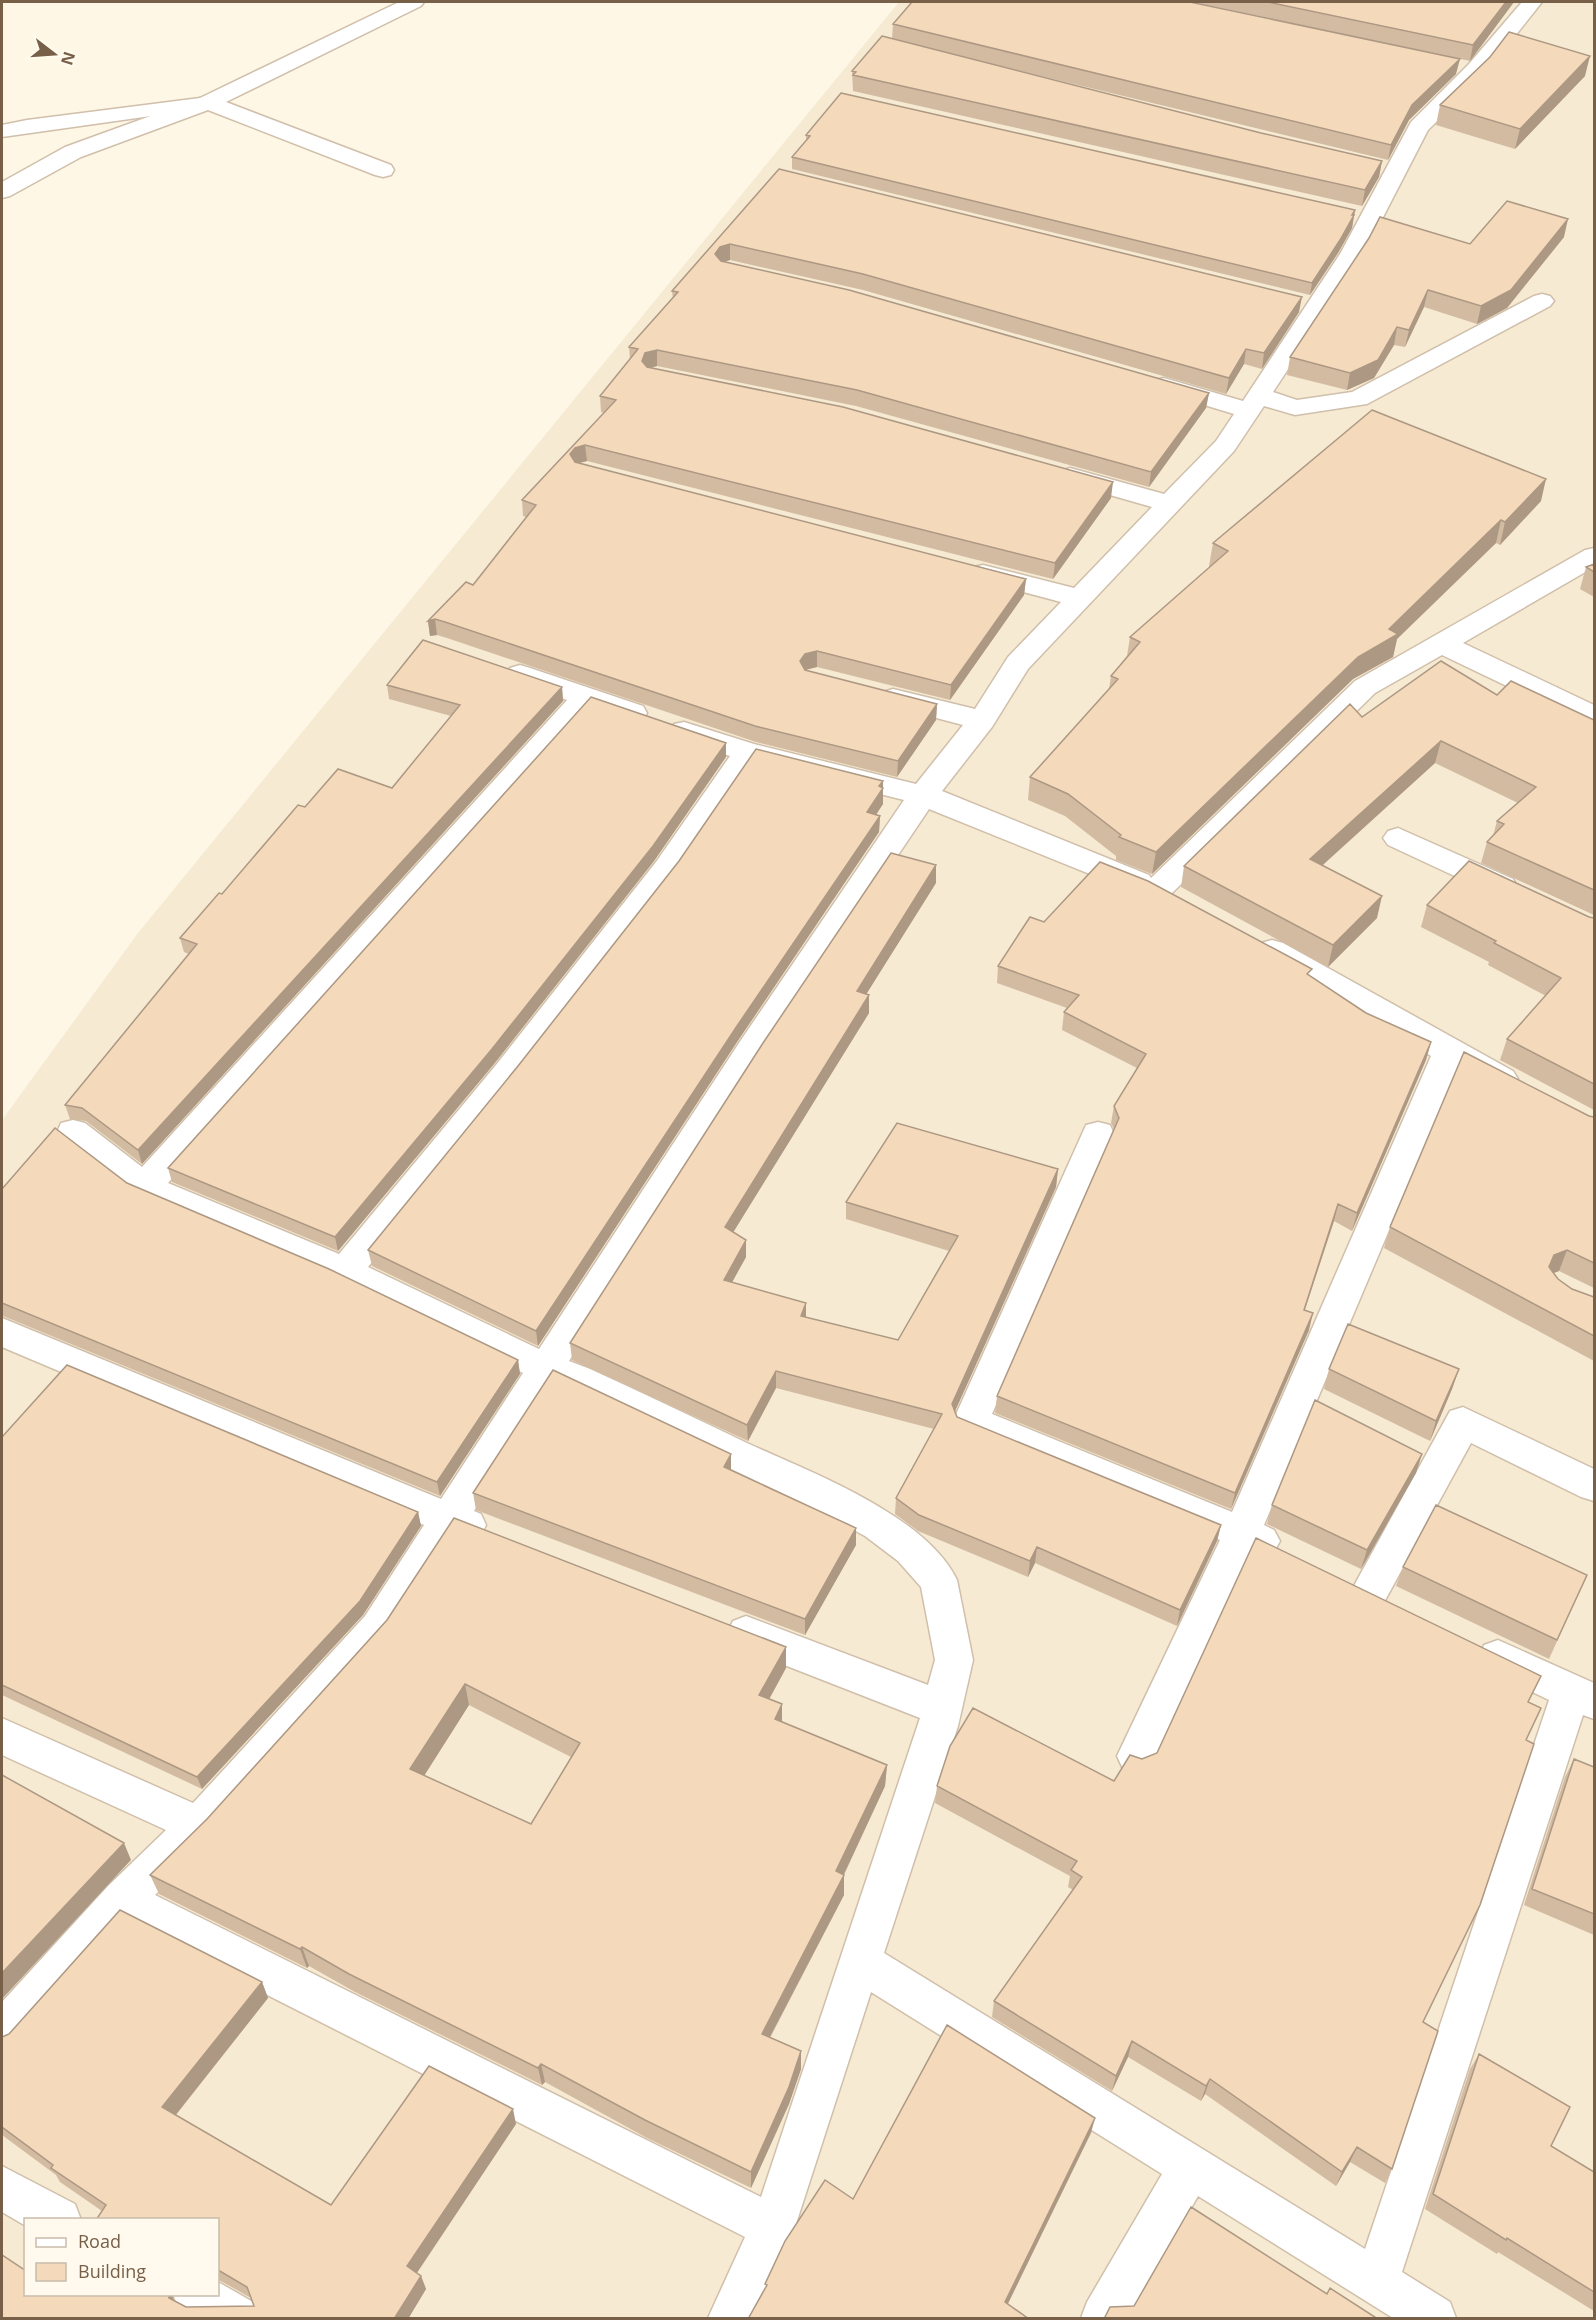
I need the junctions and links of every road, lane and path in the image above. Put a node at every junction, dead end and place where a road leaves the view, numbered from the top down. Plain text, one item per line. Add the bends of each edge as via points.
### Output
1 (414, 2) edge
2 (1532, 2) edge
3 (208, 103) junction
4 (2, 132) edge
5 (383, 170) dead end
6 (2, 191) edge
7 (1542, 301) dead end
8 (1147, 381) edge
9 (1253, 402) junction
10 (1043, 468) edge
11 (1170, 504) junction
12 (1594, 556) edge
13 (965, 569) edge
14 (1080, 598) junction
15 (1441, 643) junction
16 (500, 668) edge
17 (871, 692) edge
18 (586, 697) junction
19 (1594, 716) edge
20 (982, 720) junction
21 (748, 752) junction
22 (923, 795) junction
23 (1398, 838) dead end
24 (1157, 890) junction
25 (1522, 895) edge
26 (1188, 906) edge
27 (1250, 940) edge
28 (1449, 1051) junction
29 (1532, 1094) edge
30 (73, 1132) dead end
31 (1098, 1134) dead end
32 (144, 1187) junction
33 (345, 1271) junction
34 (2, 1332) edge
35 (546, 1368) junction
36 (1594, 1486) edge
37 (449, 1518) junction
38 (1242, 1532) junction
39 (494, 1535) edge
40 (1295, 1558) edge
41 (1369, 1594) edge
42 (718, 1622) edge
43 (1465, 1641) edge
44 (1583, 1697) edge
45 (941, 1708) junction
46 (2, 1736) edge
47 (1137, 1756) edge
48 (199, 1825) junction
49 (122, 1900) junction
50 (860, 1962) junction
51 (2, 2033) edge
52 (1190, 2167) junction
53 (2, 2188) edge
54 (55, 2218) edge
55 (773, 2227) junction
56 (1376, 2283) junction
57 (197, 2296) edge
58 (237, 2319) edge
59 (731, 2319) edge
60 (1103, 2319) edge
61 (1434, 2319) edge

1 - 3 street
2 - 9 street via 1464,68 1384,169 1359,214 1352,254 1305,304
3 - 4 lane
3 - 5 street
3 - 6 street via 73,152
7 - 9 street via 1358,399 1294,408
8 - 9 street
9 - 11 street via 1225,446
10 - 11 street
11 - 14 street
12 - 15 street
13 - 14 street
14 - 20 street via 1018,663
15 - 19 street
15 - 24 street via 1365,687
16 - 18 street
17 - 20 street
18 - 21 street
18 - 32 street
20 - 22 street
21 - 22 street
21 - 33 street via 659,878
22 - 24 street
22 - 35 street via 750,1051
23 - 25 street
24 - 26 street
27 - 28 street
28 - 29 street
28 - 38 street via 1315,1403
30 - 32 street
31 - 38 street via 971,1421
32 - 33 street
33 - 35 street
34 - 37 street
35 - 37 street
35 - 45 street via 578,1379 816,1492 878,1525 911,1550 938,1580 954,1660
36 - 41 street via 1463,1422 1426,1458
37 - 39 street
37 - 48 street via 378,1628
38 - 40 street
38 - 47 street
42 - 45 street
43 - 44 street
44 - 56 street
45 - 50 street
46 - 48 street
48 - 49 street
49 - 51 street
49 - 55 street
50 - 52 street
50 - 55 street
52 - 56 street
52 - 60 street
53 - 54 street
55 - 59 street
56 - 61 street
57 - 58 street

